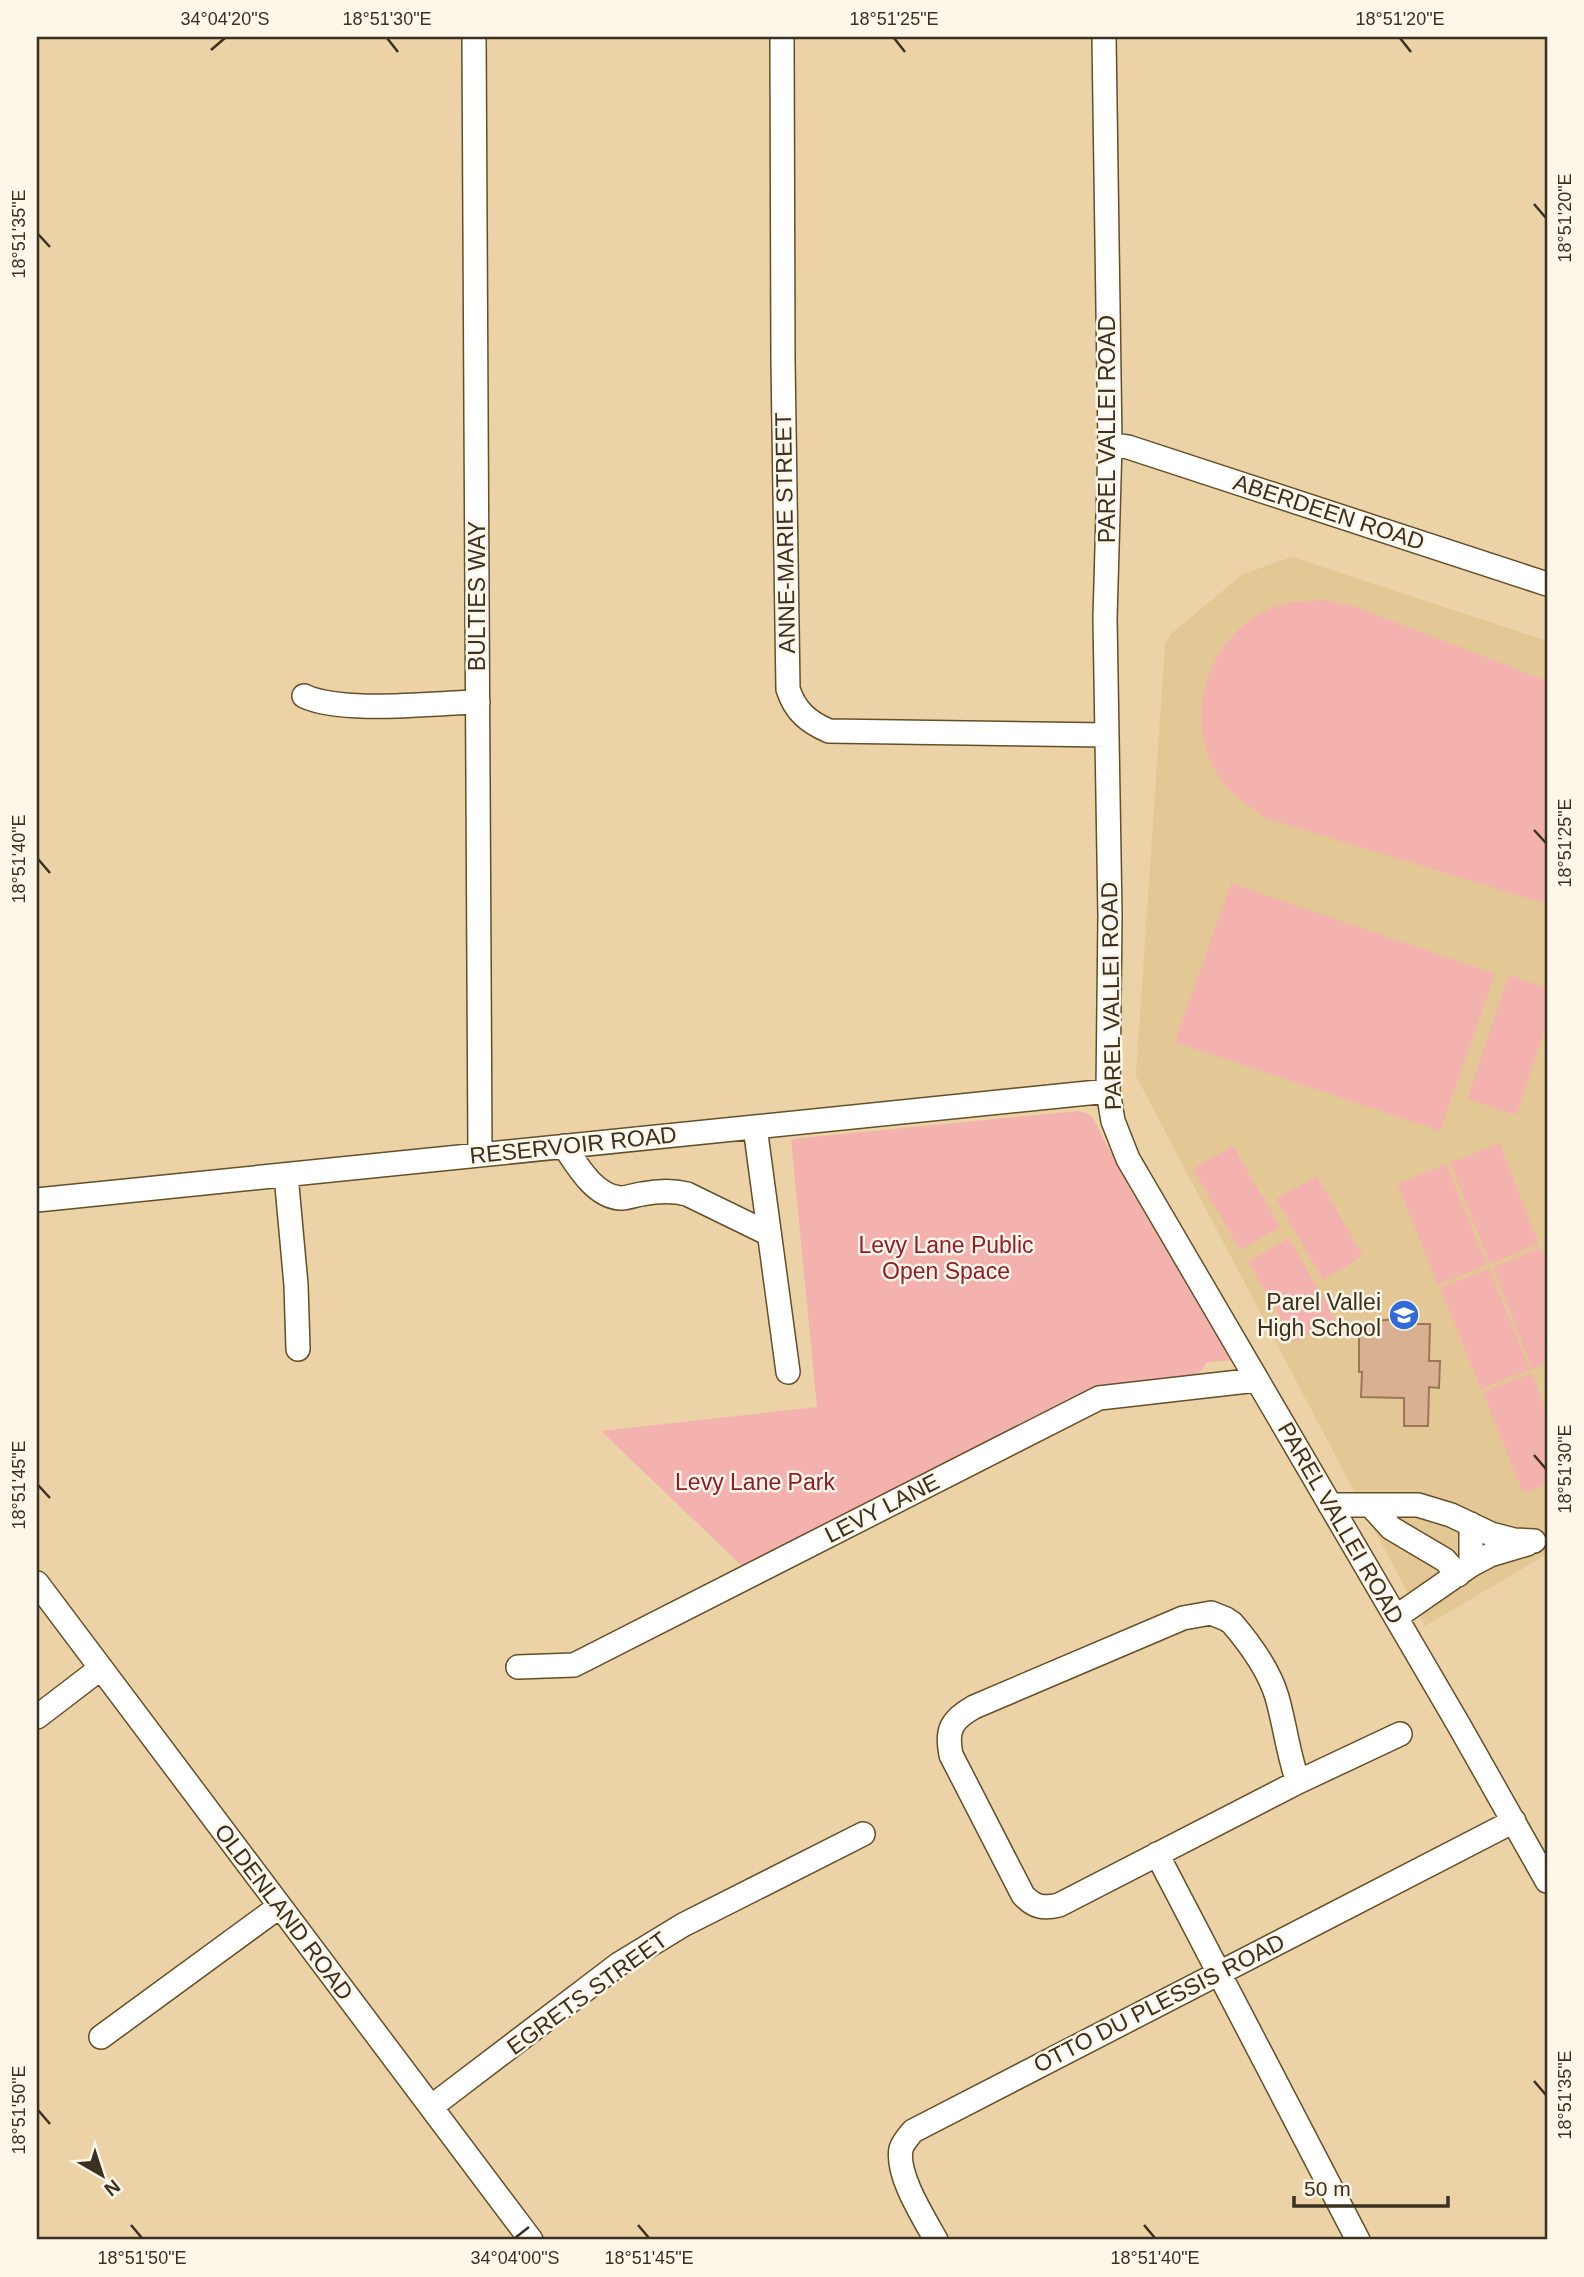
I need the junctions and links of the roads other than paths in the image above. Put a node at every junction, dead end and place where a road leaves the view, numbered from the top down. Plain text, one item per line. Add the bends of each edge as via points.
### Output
1 (474, 37) edge
2 (782, 37) edge
3 (1104, 37) edge
4 (1110, 444) junction
5 (1547, 584) edge
6 (304, 696) dead end
7 (478, 702) junction
8 (1107, 735) junction
9 (1108, 1091) junction
10 (755, 1127) junction
11 (564, 1146) junction
12 (480, 1155) junction
13 (286, 1175) junction
14 (37, 1200) edge
15 (769, 1234) junction
16 (298, 1349) dead end
17 (788, 1372) dead end
18 (1257, 1380) junction
19 (1330, 1505) junction
20 (1371, 1506) junction
21 (1471, 1524) junction
22 (1541, 1538) edge
23 (1465, 1570) junction
24 (37, 1583) edge
25 (1396, 1617) junction
26 (518, 1667) dead end
27 (101, 1668) junction
28 (37, 1717) edge
29 (1400, 1734) dead end
30 (1298, 1782) junction
31 (1514, 1821) junction
32 (863, 1834) dead end
33 (1157, 1854) junction
34 (1547, 1881) edge
35 (280, 1906) junction
36 (1219, 1973) junction
37 (101, 2037) dead end
38 (431, 2107) junction
39 (531, 2240) edge
40 (936, 2240) edge
41 (1358, 2240) edge

1 - 7 street, BULTIES WAY
2 - 8 street, ANNE-MARIE STREET via 783,389 788,690 792,702 812,723 829,731
3 - 4 street, PAREL VALLEI ROAD
4 - 5 street, ABERDEEN ROAD
4 - 8 street, PAREL VALLEI ROAD
6 - 7 street via 344,705
7 - 12 street, BULTIES WAY
8 - 9 street, PAREL VALLEI ROAD
9 - 10 street, RESERVOIR ROAD
9 - 18 street, PAREL VALLEI ROAD via 1113,1121 1128,1158
10 - 11 street, RESERVOIR ROAD
10 - 15 street
11 - 12 street, RESERVOIR ROAD
11 - 15 street via 593,1184 611,1196 662,1191 687,1194
12 - 13 street, RESERVOIR ROAD
13 - 14 street, RESERVOIR ROAD
13 - 16 street
15 - 17 street
18 - 19 street, PAREL VALLEI ROAD
18 - 26 street, LEVY LANE via 1099,1398 574,1665
19 - 20 street
19 - 25 street, PAREL VALLEI ROAD
20 - 21 street via 1418,1505
20 - 23 street via 1391,1528
21 - 22 street via 1501,1537
21 - 23 street
22 - 23 street via 1490,1555
23 - 25 street
24 - 27 street, OLDENLAND ROAD
25 - 31 street, PAREL VALLEI ROAD
27 - 28 street
27 - 35 street, OLDENLAND ROAD
29 - 30 street
30 - 33 street
30 - 33 street via 1277,1695 1264,1668 1232,1623 1211,1614 1184,1618 959,1715 948,1741 951,1755 1031,1903 1048,1908 1059,1905
31 - 34 street, PAREL VALLEI ROAD
31 - 36 street, OTTO DU PLESSIS ROAD
32 - 38 street, EGRETS STREET via 683,1925 619,1964
33 - 36 street
35 - 37 street
35 - 38 street, OLDENLAND ROAD
36 - 40 street, OTTO DU PLESSIS ROAD via 913,2131 901,2150 901,2162
36 - 41 street
38 - 39 street, OLDENLAND ROAD

